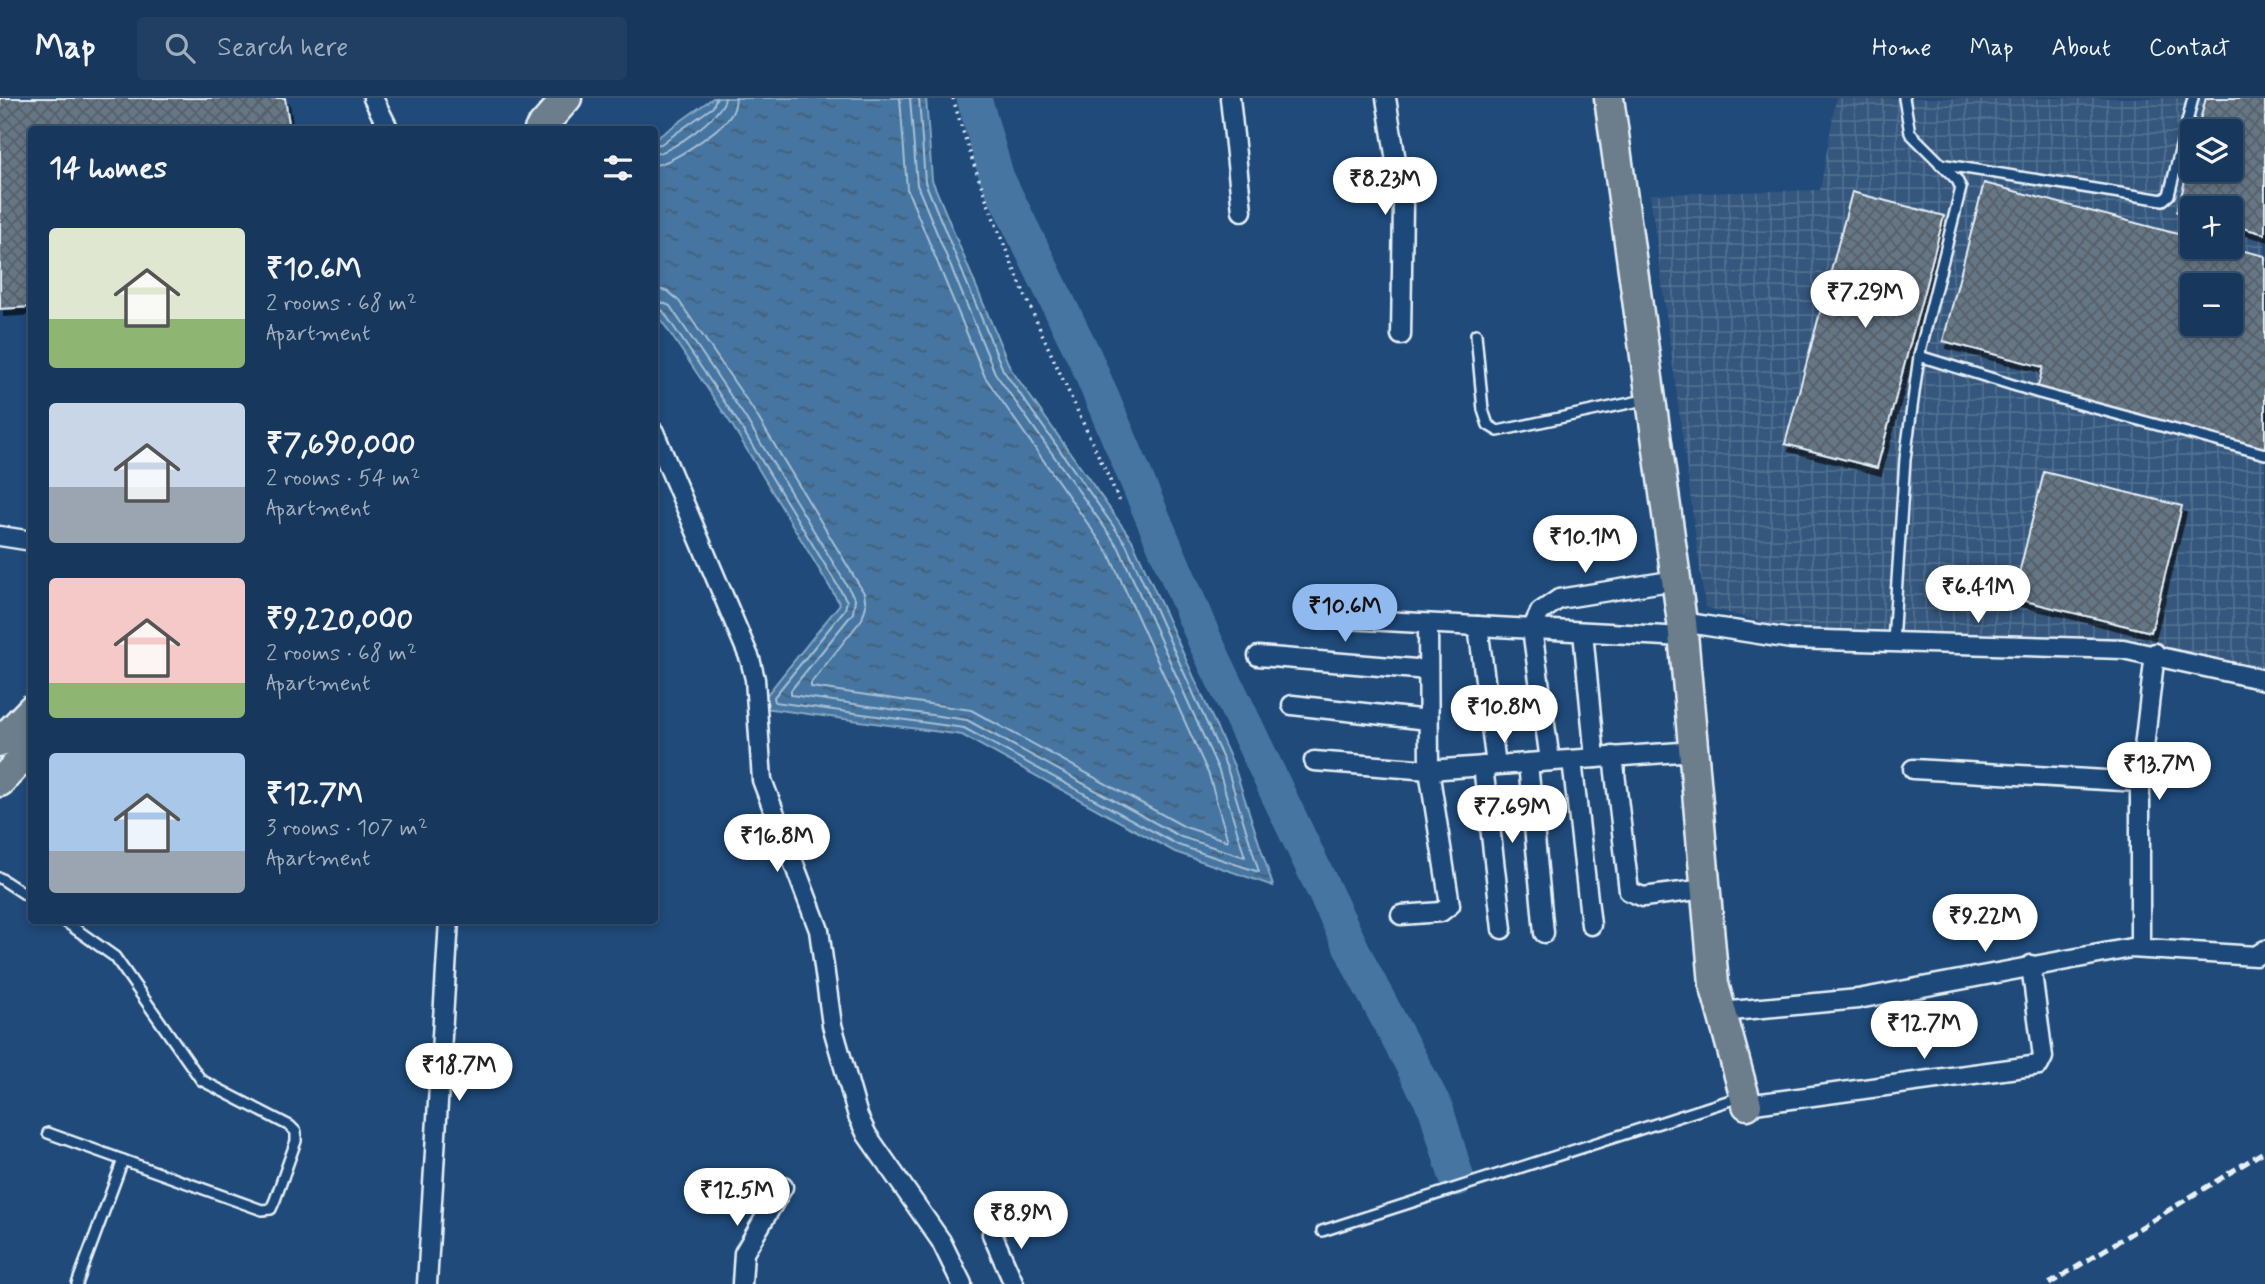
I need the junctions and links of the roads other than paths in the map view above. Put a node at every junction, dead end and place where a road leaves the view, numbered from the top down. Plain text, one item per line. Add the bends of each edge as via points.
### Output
1 (373, 98) edge
2 (567, 98) edge
3 (1230, 98) edge
4 (1386, 98) edge
5 (1609, 98) edge
6 (1904, 98) edge
7 (2193, 98) edge
8 (387, 126) edge
9 (542, 126) edge
10 (1940, 164) junction
11 (1242, 211) dead end
12 (1476, 334) dead end
13 (1401, 335) dead end
14 (1919, 356) junction
15 (1650, 399) junction
16 (658, 441) edge
17 (2265, 454) edge
18 (0, 536) edge
19 (28, 540) edge
20 (1676, 580) junction
21 (1308, 617) dead end
22 (1428, 624) junction
23 (1478, 626) junction
24 (1532, 629) junction
25 (1683, 630) junction
26 (1583, 632) junction
27 (1893, 642) junction
28 (2155, 653) junction
29 (1258, 656) dead end
30 (1428, 670) junction
31 (2265, 680) edge
32 (1292, 705) dead end
33 (28, 713) edge
34 (1428, 720) junction
35 (0, 741) edge
36 (1693, 751) junction
37 (28, 752) edge
38 (1604, 757) junction
39 (1572, 760) junction
40 (1314, 761) dead end
41 (1550, 761) junction
42 (1528, 763) junction
43 (1490, 766) junction
44 (1913, 769) dead end
45 (1429, 770) junction
46 (0, 782) edge
47 (2140, 782) junction
48 (0, 878) edge
49 (1705, 890) junction
50 (28, 896) edge
51 (1401, 915) dead end
52 (69, 924) edge
53 (449, 924) edge
54 (1591, 925) dead end
55 (1502, 929) dead end
56 (1544, 933) dead end
57 (2140, 948) junction
58 (2265, 950) edge
59 (2031, 965) junction
60 (1721, 1012) junction
61 (1746, 1100) junction
62 (48, 1133) dead end
63 (123, 1160) junction
64 (783, 1187) dead end
65 (1322, 1231) dead end
66 (992, 1234) dead end
67 (77, 1284) edge
68 (427, 1284) edge
69 (742, 1284) edge
70 (962, 1284) edge
71 (1014, 1284) edge

1 - 8 street
2 - 9 main road
3 - 11 street
4 - 13 street via 1405,233
5 - 15 main road
6 - 10 lane via 1910,133
7 - 10 lane via 2169,195 2163,201
10 - 14 lane via 1961,188
12 - 15 lane via 1483,410 1488,425 1498,432
14 - 17 lane
14 - 27 lane via 1905,459
15 - 20 main road
16 - 70 street via 750,659 762,780 819,930 832,1025 858,1116 941,1241
18 - 19 street
20 - 24 street via 1559,598 1540,612
20 - 25 main road
21 - 22 street
22 - 23 street
22 - 30 street
23 - 24 street
23 - 43 street
24 - 26 street
24 - 41 street
25 - 26 street
25 - 27 street
25 - 36 main road
26 - 38 street
27 - 28 street
28 - 31 street
28 - 47 street
29 - 30 street
30 - 34 street
32 - 34 street
33 - 35 main road
34 - 45 street
36 - 38 street
36 - 49 main road
37 - 46 main road
38 - 39 street
38 - 49 street via 1629,891 1643,897
39 - 41 street
39 - 54 street
40 - 45 street
41 - 42 street
42 - 43 street
42 - 56 street
43 - 45 street
43 - 55 street
44 - 47 street
45 - 51 street via 1450,905 1441,912
47 - 57 street
48 - 50 lane
49 - 60 main road
52 - 63 lane via 115,957 201,1080 296,1132 271,1209 262,1210
53 - 68 street
57 - 58 street via 2256,956
57 - 59 street
59 - 60 street via 1858,999
59 - 61 street via 2043,1057 2039,1065
60 - 61 main road
61 - 65 lane
62 - 63 lane
63 - 67 lane
64 - 69 street via 744,1253
66 - 71 street

